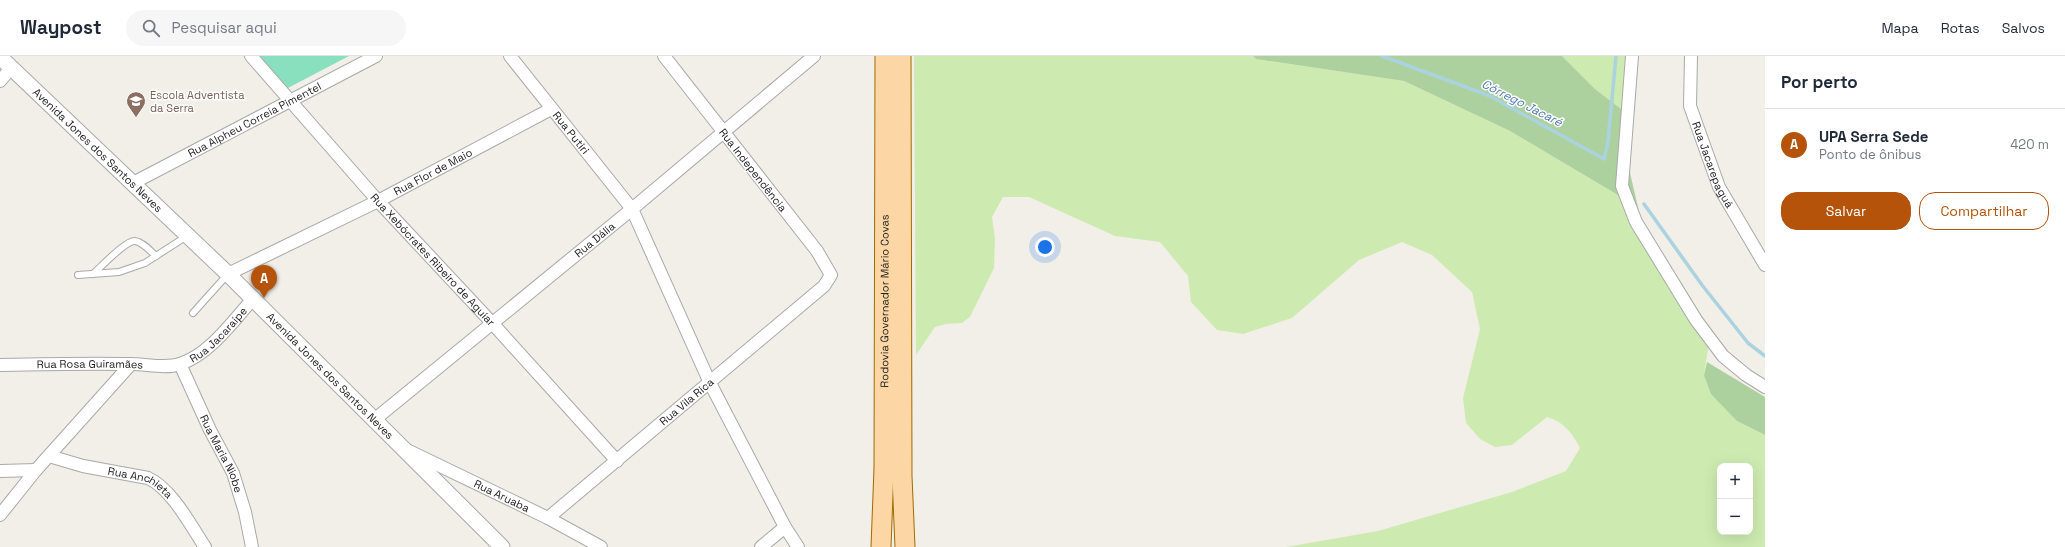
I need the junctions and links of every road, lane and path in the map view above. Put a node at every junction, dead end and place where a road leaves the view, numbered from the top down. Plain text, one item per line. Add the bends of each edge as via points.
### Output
1 (251, 56) edge
2 (376, 56) edge
3 (510, 56) edge
4 (664, 56) edge
5 (814, 56) edge
6 (885, 56) edge
7 (901, 56) edge
8 (1632, 56) edge
9 (1691, 56) edge
10 (0, 57) edge
11 (9, 62) edge
12 (0, 81) edge
13 (290, 102) junction
14 (551, 109) junction
15 (722, 132) junction
16 (133, 183) junction
17 (378, 201) junction
18 (632, 209) junction
19 (188, 236) junction
20 (156, 256) junction
21 (1765, 265) edge
22 (93, 274) junction
23 (228, 274) junction
24 (78, 275) dead end
25 (824, 286) joint
26 (252, 300) junction
27 (193, 313) dead end
28 (493, 324) junction
29 (131, 364) junction
30 (180, 364) junction
31 (0, 365) edge
32 (710, 383) junction
33 (1765, 387) edge
34 (374, 420) junction
35 (400, 447) junction
36 (49, 456) junction
37 (617, 461) junction
38 (36, 470) junction
39 (0, 471) edge
40 (0, 515) edge
41 (548, 518) junction
42 (785, 527) junction
43 (205, 547) edge
44 (252, 547) edge
45 (502, 547) edge
46 (601, 547) edge
47 (761, 547) edge
48 (798, 547) edge
49 (881, 547) edge
50 (905, 547) edge

1 - 13 street, Rua Xebócrates Ribeiro de Aguiar
2 - 13 street, Rua Alpheu Correia Pimentel
3 - 14 street, Rua Putiri
4 - 15 street, Rua Independência
5 - 15 street, Rua Dália
6 - 49 main road, Rodovia Governador Mário Covas via 884,468
7 - 50 main road, Rodovia Governador Mário Covas via 902,476
8 - 33 street via 1622,186 1636,222 1696,320 1723,356
9 - 21 street, Rua Jacarepaguá via 1690,106 1719,187
10 - 11 street, Avenida Jones dos Santos Neves
11 - 12 street
11 - 16 street, Avenida Jones dos Santos Neves
13 - 16 street, Rua Alpheu Correia Pimentel
13 - 17 street, Rua Xebócrates Ribeiro de Aguiar
14 - 17 street, Rua Flor de Maio
14 - 18 street, Rua Putiri
15 - 18 street, Rua Dália
15 - 25 street, Rua Independência via 817,251 831,275
16 - 19 street, Avenida Jones dos Santos Neves
17 - 23 street, Rua Flor de Maio
17 - 28 street, Rua Xebócrates Ribeiro de Aguiar
18 - 28 street, Rua Dália
18 - 32 street, Rua Putiri
19 - 20 lane
19 - 23 street, Avenida Jones dos Santos Neves
20 - 22 lane via 145,264 119,272
20 - 22 lane via 142,244 135,241 127,243
22 - 24 lane
23 - 26 street, Avenida Jones dos Santos Neves
23 - 27 lane
25 - 32 street, Rua Vila Rica
26 - 30 street, Rua Jacaraípe via 203,352
26 - 34 street, Avenida Jones dos Santos Neves
28 - 34 street, Rua Dália
28 - 37 street, Rua Xebócrates Ribeiro de Aguiar
29 - 30 street, Rua Rosa Guiramães
29 - 31 street, Rua Rosa Guiramães
29 - 36 street
30 - 44 street, Rua Maria Niobe via 233,473
32 - 37 street, Rua Vila Rica
32 - 42 street, Rua Putiri
34 - 35 street, Avenida Jones dos Santos Neves
35 - 41 street, Rua Aruaba
35 - 45 street, Avenida Jones dos Santos Neves
36 - 38 street
36 - 43 street, Rua Anchieta via 83,466 148,478 158,483
37 - 41 street, Rua Vila Rica
38 - 39 street
38 - 40 street
41 - 46 street, Rua Aruaba
42 - 47 street
42 - 48 street, Rua Putiri

